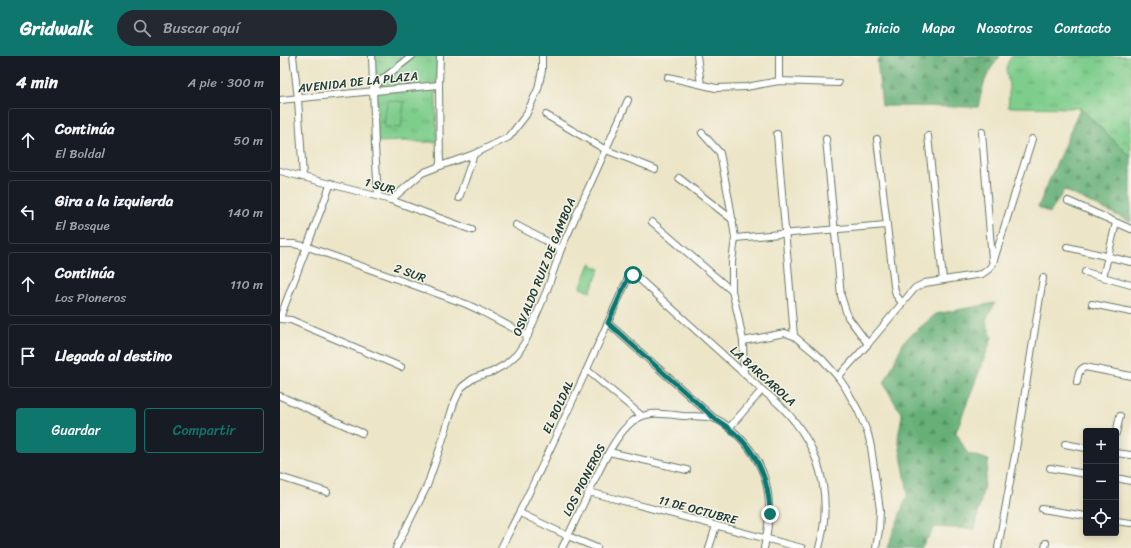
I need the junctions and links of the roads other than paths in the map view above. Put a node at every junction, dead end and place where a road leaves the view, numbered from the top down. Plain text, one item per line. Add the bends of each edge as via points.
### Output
1 (293, 56) edge
2 (372, 56) edge
3 (412, 56) edge
4 (440, 56) edge
5 (542, 56) edge
6 (697, 56) edge
7 (778, 56) edge
8 (668, 76) dead end
9 (779, 81) junction
10 (838, 83) dead end
11 (701, 84) junction
12 (439, 85) junction
13 (372, 91) junction
14 (298, 99) junction
15 (280, 100) edge
16 (628, 100) dead end
17 (546, 115) dead end
18 (982, 132) dead end
19 (702, 133) dead end
20 (777, 134) dead end
21 (928, 136) dead end
22 (826, 139) dead end
23 (877, 139) dead end
24 (1032, 139) dead end
25 (606, 150) junction
26 (474, 154) junction
27 (440, 166) junction
28 (655, 169) dead end
29 (280, 171) edge
30 (303, 177) junction
31 (679, 178) dead end
32 (331, 183) junction
33 (378, 196) junction
34 (460, 198) dead end
35 (391, 200) junction
36 (1068, 201) dead end
37 (733, 220) junction
38 (652, 222) dead end
39 (1116, 223) junction
40 (516, 225) dead end
41 (886, 225) junction
42 (834, 229) junction
43 (1131, 229) edge
44 (472, 230) dead end
45 (786, 234) junction
46 (735, 238) junction
47 (280, 244) edge
48 (308, 247) junction
49 (1067, 247) dead end
50 (561, 249) junction
51 (1108, 256) junction
52 (1131, 262) edge
53 (993, 263) junction
54 (1085, 272) dead end
55 (633, 275) joint
56 (1103, 277) junction
57 (1043, 278) dead end
58 (943, 280) junction
59 (1131, 285) edge
60 (732, 291) junction
61 (902, 303) junction
62 (1092, 304) dead end
63 (1131, 312) edge
64 (280, 318) edge
65 (608, 323) junction
66 (528, 336) junction
67 (794, 336) junction
68 (743, 341) junction
69 (868, 344) junction
70 (401, 367) dead end
71 (587, 370) junction
72 (744, 373) junction
73 (1131, 376) edge
74 (838, 377) junction
75 (1077, 382) dead end
76 (762, 390) junction
77 (280, 396) edge
78 (642, 416) junction
79 (1120, 416) dead end
80 (715, 419) junction
81 (729, 428) junction
82 (1117, 428) edge
83 (362, 433) dead end
84 (1065, 444) dead end
85 (1083, 447) edge
86 (609, 452) junction
87 (1119, 453) edge
88 (1131, 455) edge
89 (1050, 468) dead end
90 (687, 470) dead end
91 (1083, 474) edge
92 (280, 477) edge
93 (1119, 479) edge
94 (1131, 481) edge
95 (327, 492) dead end
96 (589, 492) junction
97 (1042, 509) dead end
98 (520, 513) junction
99 (1083, 516) edge
100 (1119, 521) edge
101 (1131, 523) edge
102 (716, 526) junction
103 (568, 536) junction
104 (766, 538) junction
105 (820, 547) edge
106 (396, 548) edge
107 (501, 548) edge
108 (562, 548) edge
109 (597, 548) edge
110 (709, 548) edge
111 (764, 548) edge
112 (802, 548) edge
113 (827, 548) edge
114 (876, 548) edge
115 (998, 548) edge

1 - 14 street
2 - 13 street
3 - 13 street via 380,81
4 - 12 street
5 - 26 street via 538,89 526,115 509,137
6 - 11 street
7 - 9 street
8 - 11 street
9 - 10 street
9 - 11 street via 746,87 716,88
12 - 13 street, AVENIDA DE LA PLAZA
12 - 27 street
13 - 14 street, AVENIDA DE LA PLAZA
13 - 33 street
14 - 15 street, AVENIDA DE LA PLAZA
14 - 30 street
16 - 25 street, OSVALDO RUIZ DE GAMBOA
17 - 25 street
18 - 53 street
19 - 37 street via 720,152
20 - 45 street
21 - 58 street
22 - 42 street
23 - 41 street
24 - 53 street
25 - 28 street
25 - 50 street, OSVALDO RUIZ DE GAMBOA
26 - 27 street
26 - 34 street
27 - 35 street via 422,173
29 - 30 street, 1 SUR
30 - 32 street, 1 SUR
31 - 37 street
32 - 33 street, 1 SUR
32 - 48 street
33 - 35 street, 1 SUR
35 - 44 street, 1 SUR
36 - 39 street
37 - 46 street
38 - 60 street
39 - 43 street
39 - 51 street
40 - 50 street
41 - 42 street
41 - 61 street via 895,292
42 - 45 street
42 - 69 street via 841,296 848,317
45 - 46 street
45 - 67 street
46 - 60 street
47 - 48 street, 2 SUR
48 - 64 street
48 - 66 street, 2 SUR via 479,310
49 - 51 street
50 - 66 street, OSVALDO RUIZ DE GAMBOA
51 - 52 street
51 - 56 street
53 - 58 street via 982,274
54 - 56 street
55 - 65 street, EL BOLDAL via 628,278
55 - 72 street, LA BARCAROLA
56 - 59 street
57 - 115 street
58 - 61 street via 918,286
60 - 68 street
61 - 69 street
62 - 63 street
64 - 70 street via 291,320
65 - 71 street, EL BOLDAL
65 - 80 street
66 - 106 street, OSVALDO RUIZ DE GAMBOA via 522,348 506,364 476,377 459,392 427,486
67 - 68 street via 785,333
67 - 74 street via 822,359
68 - 72 street
69 - 74 street
71 - 78 street
71 - 98 street, EL BOLDAL
72 - 76 street, LA BARCAROLA
73 - 75 street via 1084,367
74 - 114 street via 858,410 871,447 880,510
76 - 81 street
76 - 105 street, LA BARCAROLA via 781,405 793,419 815,455 822,479 825,504
77 - 83 street
78 - 80 street, LOS PIONEROS via 660,413
78 - 86 street, LOS PIONEROS via 628,425
79 - 82 street
80 - 81 street, LOS PIONEROS
81 - 104 street, LOS PIONEROS via 741,438 761,468 770,504
84 - 85 street
86 - 90 street
86 - 96 street, LOS PIONEROS
87 - 88 street
89 - 91 street
92 - 95 street
93 - 94 street
96 - 102 street, 11 DE OCTUBRE
96 - 103 street, LOS PIONEROS
97 - 99 street
98 - 103 street
98 - 107 street, EL BOLDAL
100 - 101 street
102 - 104 street, 11 DE OCTUBRE
102 - 110 street
103 - 108 street, LOS PIONEROS
103 - 109 street
104 - 111 street, LOS PIONEROS
104 - 112 street, 11 DE OCTUBRE
105 - 113 street

